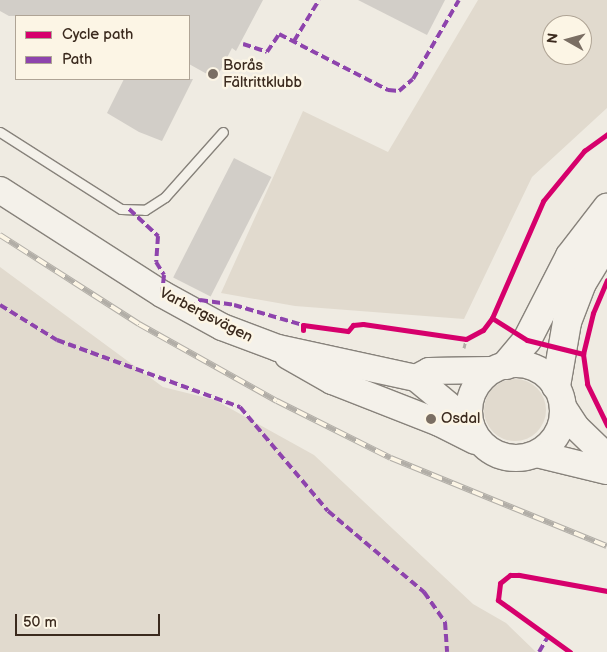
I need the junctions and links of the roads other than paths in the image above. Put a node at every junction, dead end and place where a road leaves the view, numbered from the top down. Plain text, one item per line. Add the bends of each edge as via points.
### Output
1 (0, 132) edge
2 (223, 132) dead end
3 (0, 190) edge
4 (607, 208) edge
5 (607, 242) edge
6 (278, 348) junction
7 (498, 368) junction
8 (423, 385) junction
9 (560, 397) junction
10 (476, 434) junction
11 (537, 454) junction
12 (607, 457) edge
13 (607, 471) edge

1 - 2 lane via 121,209 145,210 165,197
3 - 6 main road, Varbergsvägen via 162,294 246,339
4 - 7 main road via 570,256 527,340
5 - 9 main road via 586,276 567,322
6 - 8 main road, Varbergsvägen
6 - 10 main road via 332,381
7 - 8 main road via 429,371
7 - 9 main road via 532,366
7 - 10 main road via 472,393
8 - 10 main road
9 - 11 main road via 555,438
9 - 12 main road via 582,434
10 - 11 main road via 508,458
11 - 13 main road

